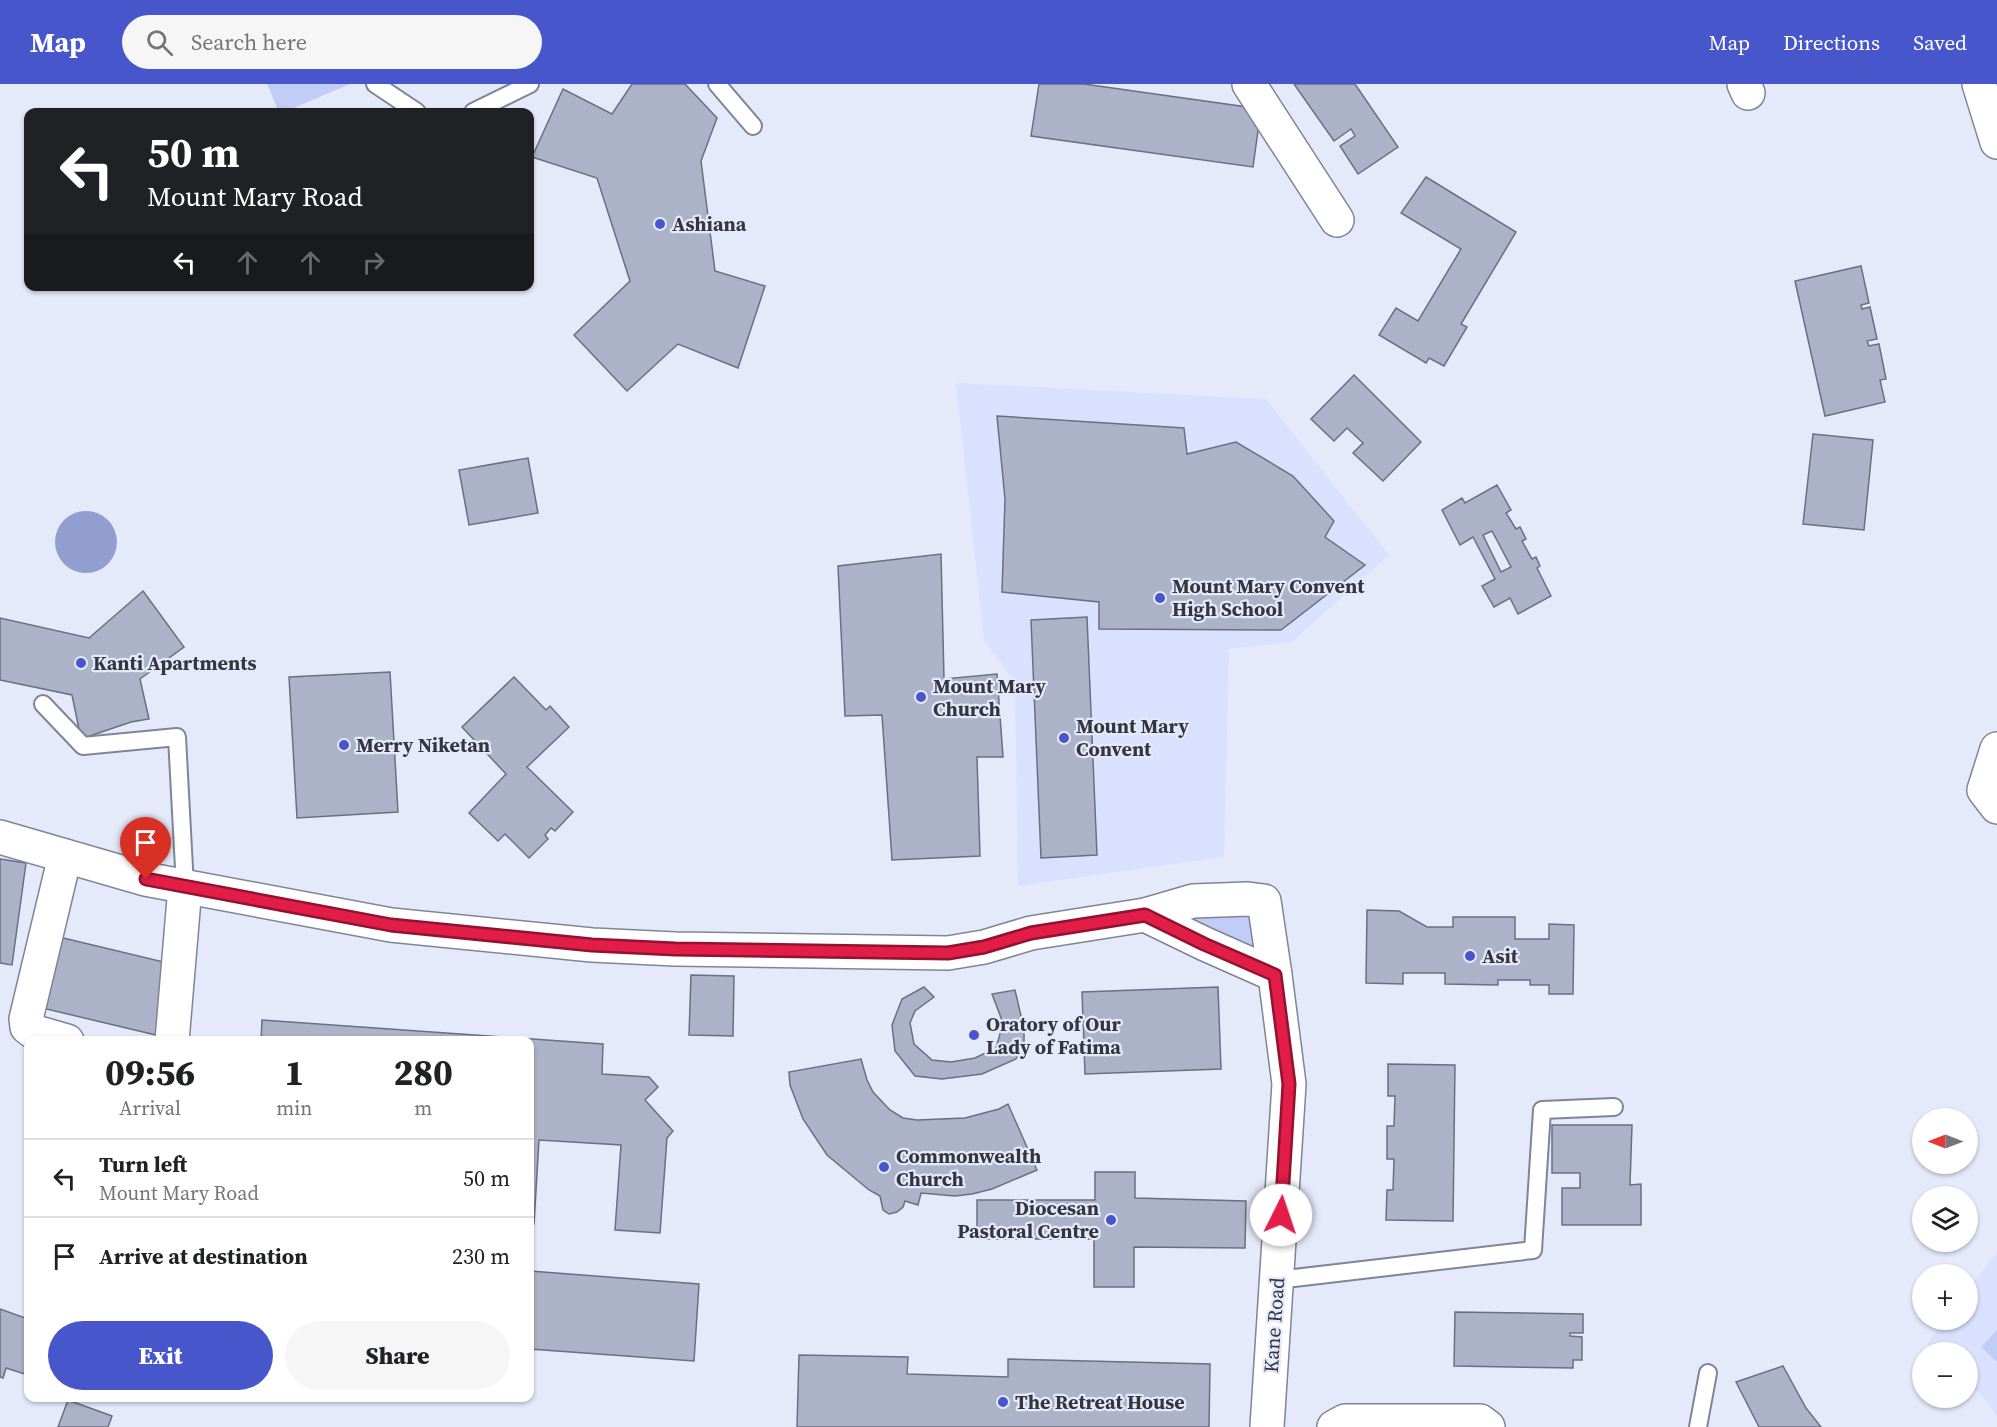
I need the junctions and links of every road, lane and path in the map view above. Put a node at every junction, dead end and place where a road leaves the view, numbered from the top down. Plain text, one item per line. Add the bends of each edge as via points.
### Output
1 (375, 84) edge
2 (530, 84) edge
3 (717, 84) edge
4 (1250, 84) edge
5 (1979, 84) edge
6 (411, 108) edge
7 (481, 108) edge
8 (753, 126) dead end
9 (1997, 142) edge
10 (1337, 220) dead end
11 (43, 704) dead end
12 (1997, 749) edge
13 (1997, 807) edge
14 (0, 837) edge
15 (65, 856) junction
16 (185, 887) junction
17 (1145, 915) junction
18 (1275, 975) junction
19 (50, 1036) edge
20 (172, 1036) edge
21 (1614, 1107) dead end
22 (1276, 1280) junction
23 (1708, 1373) dead end
24 (1267, 1427) edge
25 (1334, 1427) edge
26 (1488, 1427) edge
27 (1698, 1427) edge

1 - 6 lane
2 - 7 lane
3 - 8 lane
4 - 10 street
5 - 9 street
11 - 16 lane via 83,747 177,736
12 - 13 street via 1984,790
14 - 15 street
15 - 16 street
15 - 19 street via 26,1019 32,1031
16 - 17 street via 391,925 592,945 675,949 948,953 1031,933
16 - 20 street
17 - 18 street
17 - 18 street, Kane Road via 1193,901 1264,901
18 - 22 street, Kane Road via 1289,1084
21 - 22 lane via 1542,1110 1533,1250
22 - 24 street, Kane Road
23 - 27 lane
25 - 26 street via 1345,1421 1474,1420

